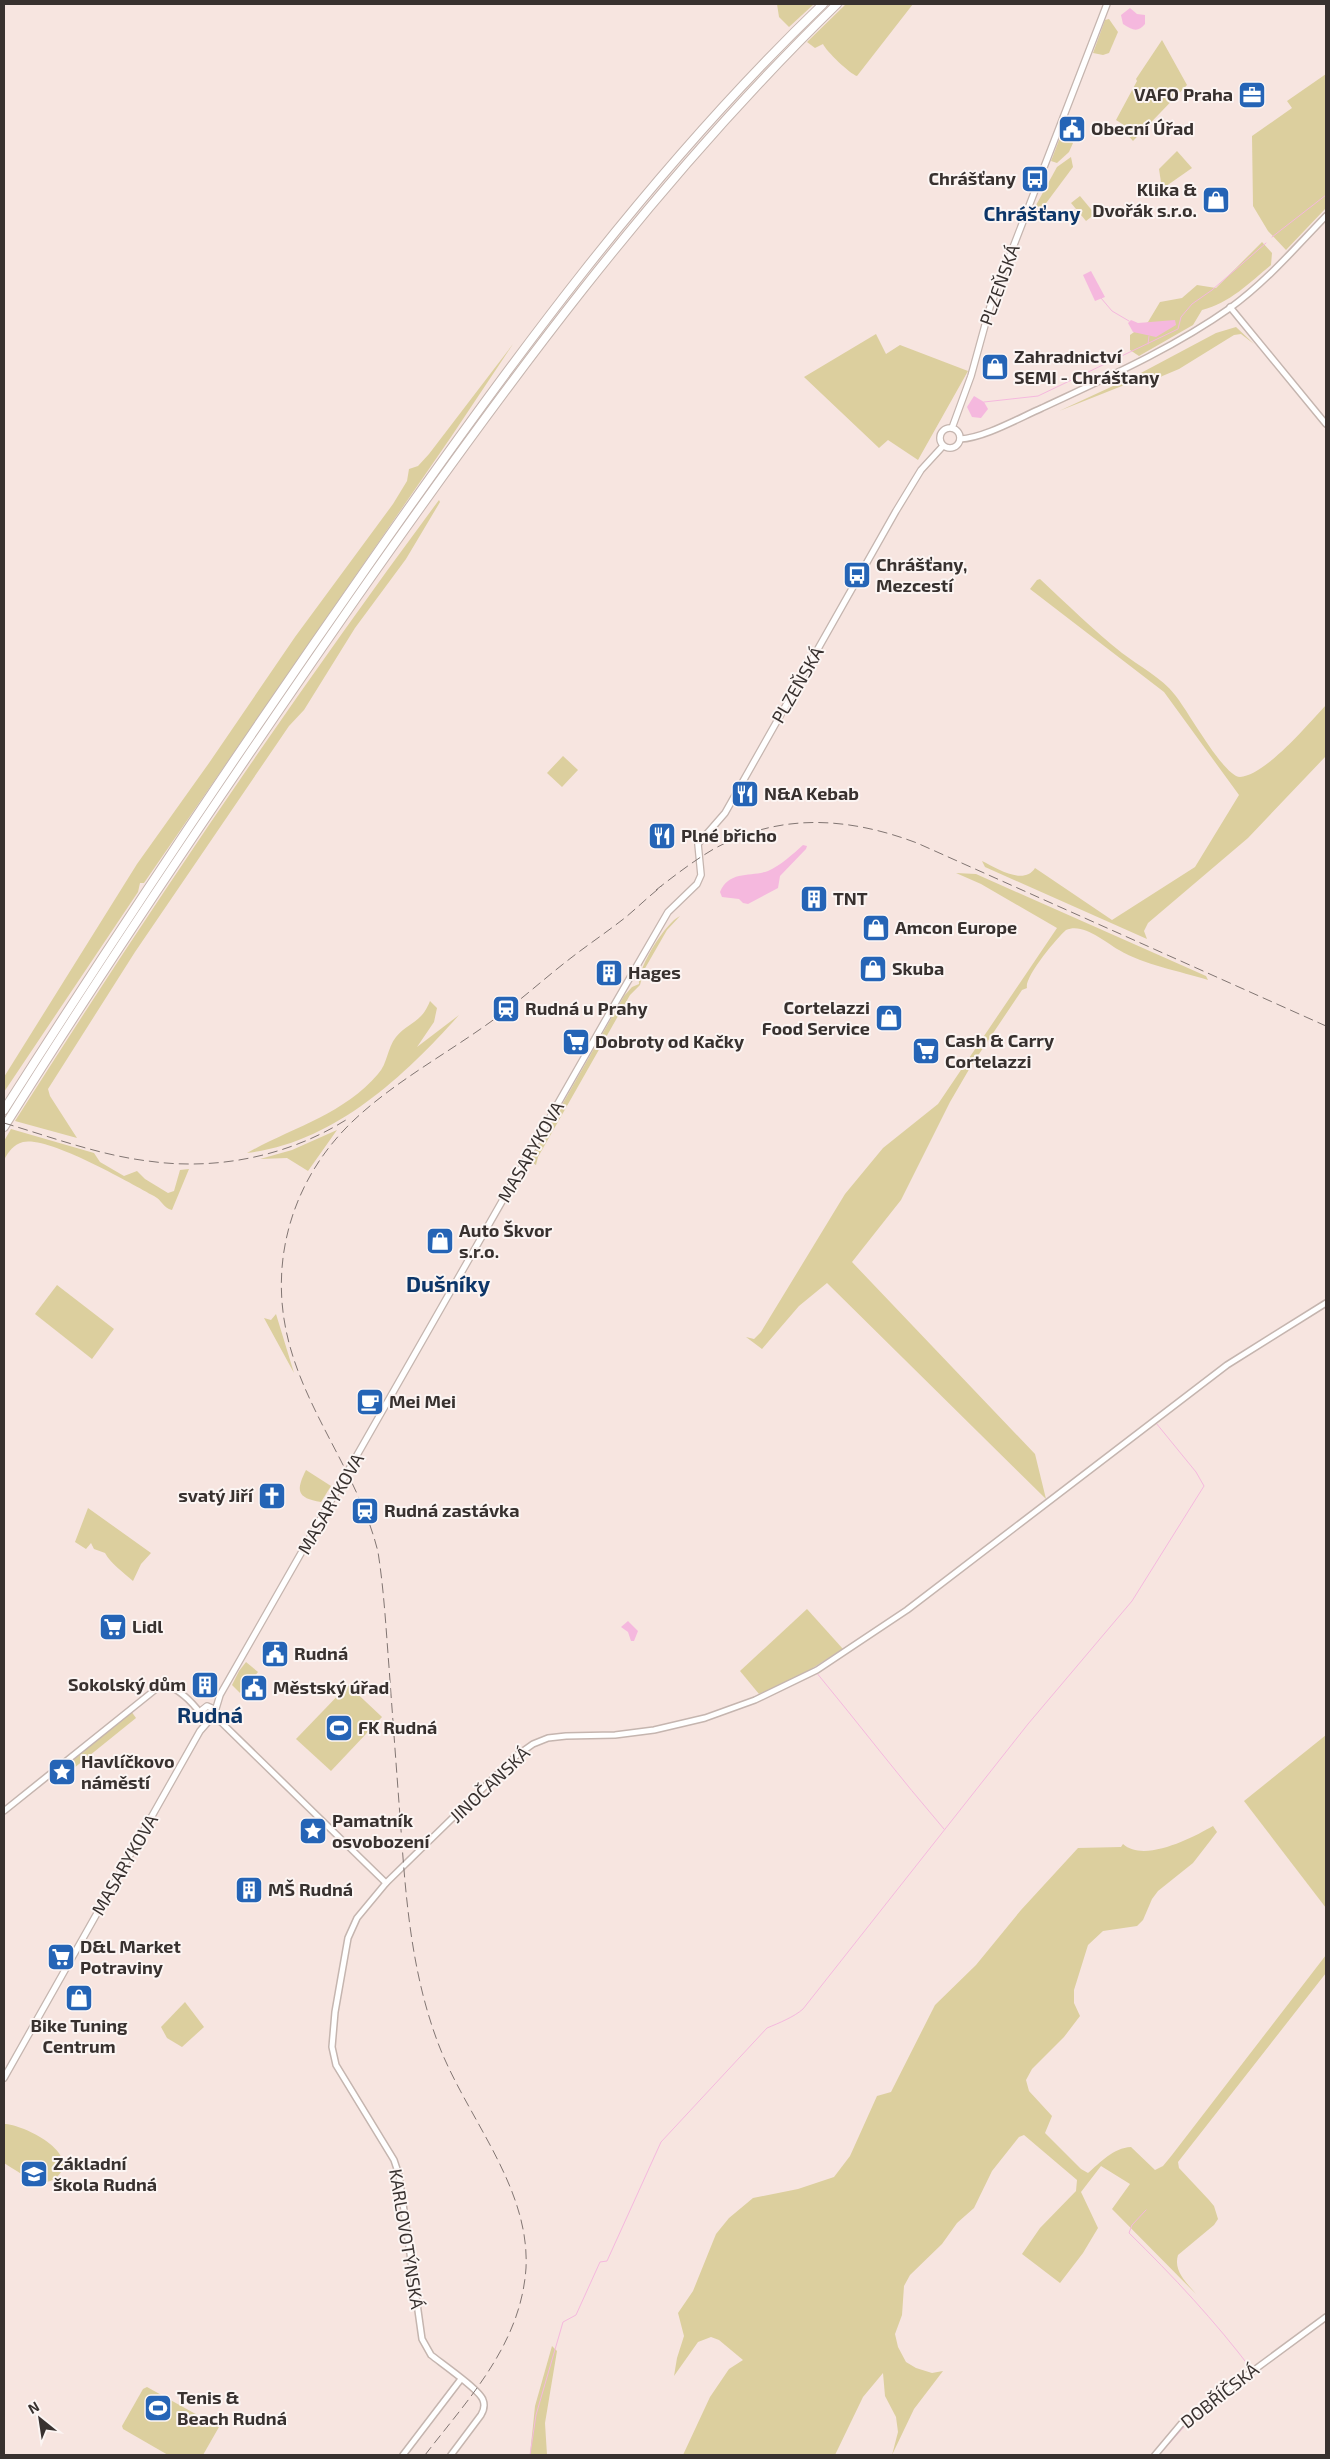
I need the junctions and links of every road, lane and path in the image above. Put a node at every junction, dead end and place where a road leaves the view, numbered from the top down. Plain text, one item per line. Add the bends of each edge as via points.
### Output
1 (823, 4) edge
2 (837, 4) edge
3 (1107, 4) edge
4 (1326, 216) edge
5 (1230, 308) junction
6 (1326, 424) edge
7 (952, 428) junction
8 (960, 439) junction
9 (943, 446) junction
10 (663, 921) joint
11 (4, 1110) edge
12 (4, 1127) edge
13 (1326, 1303) edge
14 (220, 1695) junction
15 (194, 1704) junction
16 (207, 1706) junction
17 (215, 1711) junction
18 (202, 1715) junction
19 (210, 1719) junction
20 (222, 1723) junction
21 (200, 1731) junction
22 (4, 1811) edge
23 (386, 1883) junction
24 (4, 2078) edge
25 (1326, 2317) edge
26 (461, 2379) junction
27 (403, 2455) edge
28 (451, 2455) edge
29 (1156, 2455) edge

1 - 11 highway via 689,144 582,275 452,446 212,792
2 - 12 highway via 786,54 652,202 470,438 224,790
3 - 7 main road, PLZEŇSKÁ via 990,308
4 - 5 street
5 - 6 street
5 - 8 street via 1130,367 978,435
7 - 8 main road
7 - 9 main road, PLZEŇSKÁ via 941,433 939,439
8 - 9 main road, PLZEŇSKÁ via 955,447
9 - 10 main road, PLZEŇSKÁ via 921,470 896,511 725,813 700,839 701,875 697,884
10 - 14 main road, MASARYKOVA
13 - 23 street, JINOČANSKÁ via 1227,1365 907,1610 817,1670 755,1700 705,1718 654,1730 566,1736 534,1744 516,1756
14 - 16 main road
14 - 17 main road
15 - 16 street
15 - 18 street
15 - 22 street via 166,1685 156,1689
16 - 17 main road
16 - 18 main road via 202,1709
17 - 19 main road
17 - 20 street
18 - 19 main road
18 - 21 main road
19 - 20 street
19 - 21 main road
20 - 23 street
21 - 24 main road, MASARYKOVA
23 - 26 street, KARLOVOTÝNSKÁ via 357,1918 348,1938 332,2047 336,2065 394,2160 399,2175 422,2339 431,2355
25 - 29 street, DOBŘÍČSKÁ via 1181,2424
26 - 27 street
26 - 28 street, KARLOVOTÝNSKÁ via 480,2395 484,2408

